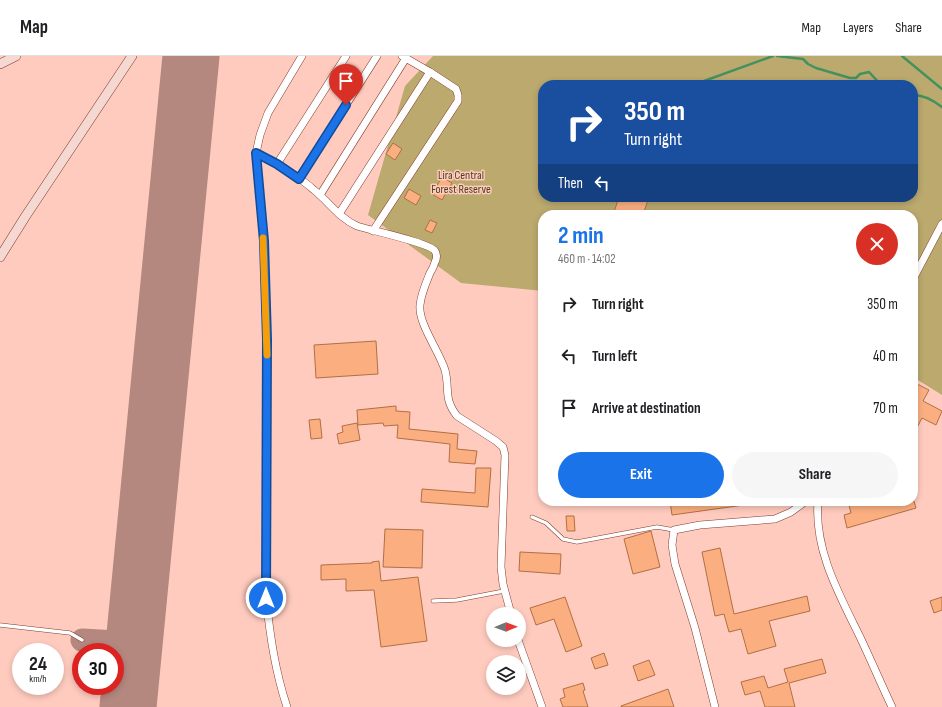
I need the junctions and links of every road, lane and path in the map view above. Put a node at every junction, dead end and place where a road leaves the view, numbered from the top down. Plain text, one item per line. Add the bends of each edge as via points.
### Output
1 (16, 56) edge
2 (132, 56) edge
3 (302, 56) edge
4 (346, 56) edge
5 (377, 56) edge
6 (404, 57) edge
7 (0, 64) edge
8 (430, 72) junction
9 (256, 153) junction
10 (277, 164) junction
11 (299, 179) junction
12 (320, 194) junction
13 (339, 214) junction
14 (942, 224) edge
15 (373, 231) junction
16 (0, 257) edge
17 (918, 270) edge
18 (799, 506) edge
19 (818, 506) edge
20 (532, 518) dead end
21 (674, 530) junction
22 (504, 591) junction
23 (433, 601) dead end
24 (509, 607) edge
25 (0, 625) edge
26 (82, 640) dead end
27 (521, 647) edge
28 (890, 706) edge
29 (287, 707) edge
30 (542, 707) edge
31 (715, 707) edge

1 - 7 main road
2 - 16 main road
3 - 9 street via 268,114
4 - 10 street
5 - 11 street
6 - 8 street
6 - 12 street
8 - 13 street
8 - 15 street via 456,89 458,100
9 - 10 street
9 - 29 street via 264,241 267,340 266,598 278,678
10 - 11 street
11 - 12 street
12 - 13 street
13 - 15 street via 347,222
14 - 17 street
15 - 22 street via 424,244 432,248 436,254 436,262 424,288 420,314 445,370 449,403 457,416 496,440 503,447 505,455 501,567
18 - 21 street via 775,519 700,525
19 - 28 street via 820,539 831,575
20 - 21 lane via 546,523 563,539 577,542 657,527
21 - 31 street via 672,545 675,564 695,628
22 - 23 lane via 457,600
22 - 24 street
25 - 26 lane via 70,633
27 - 30 street

